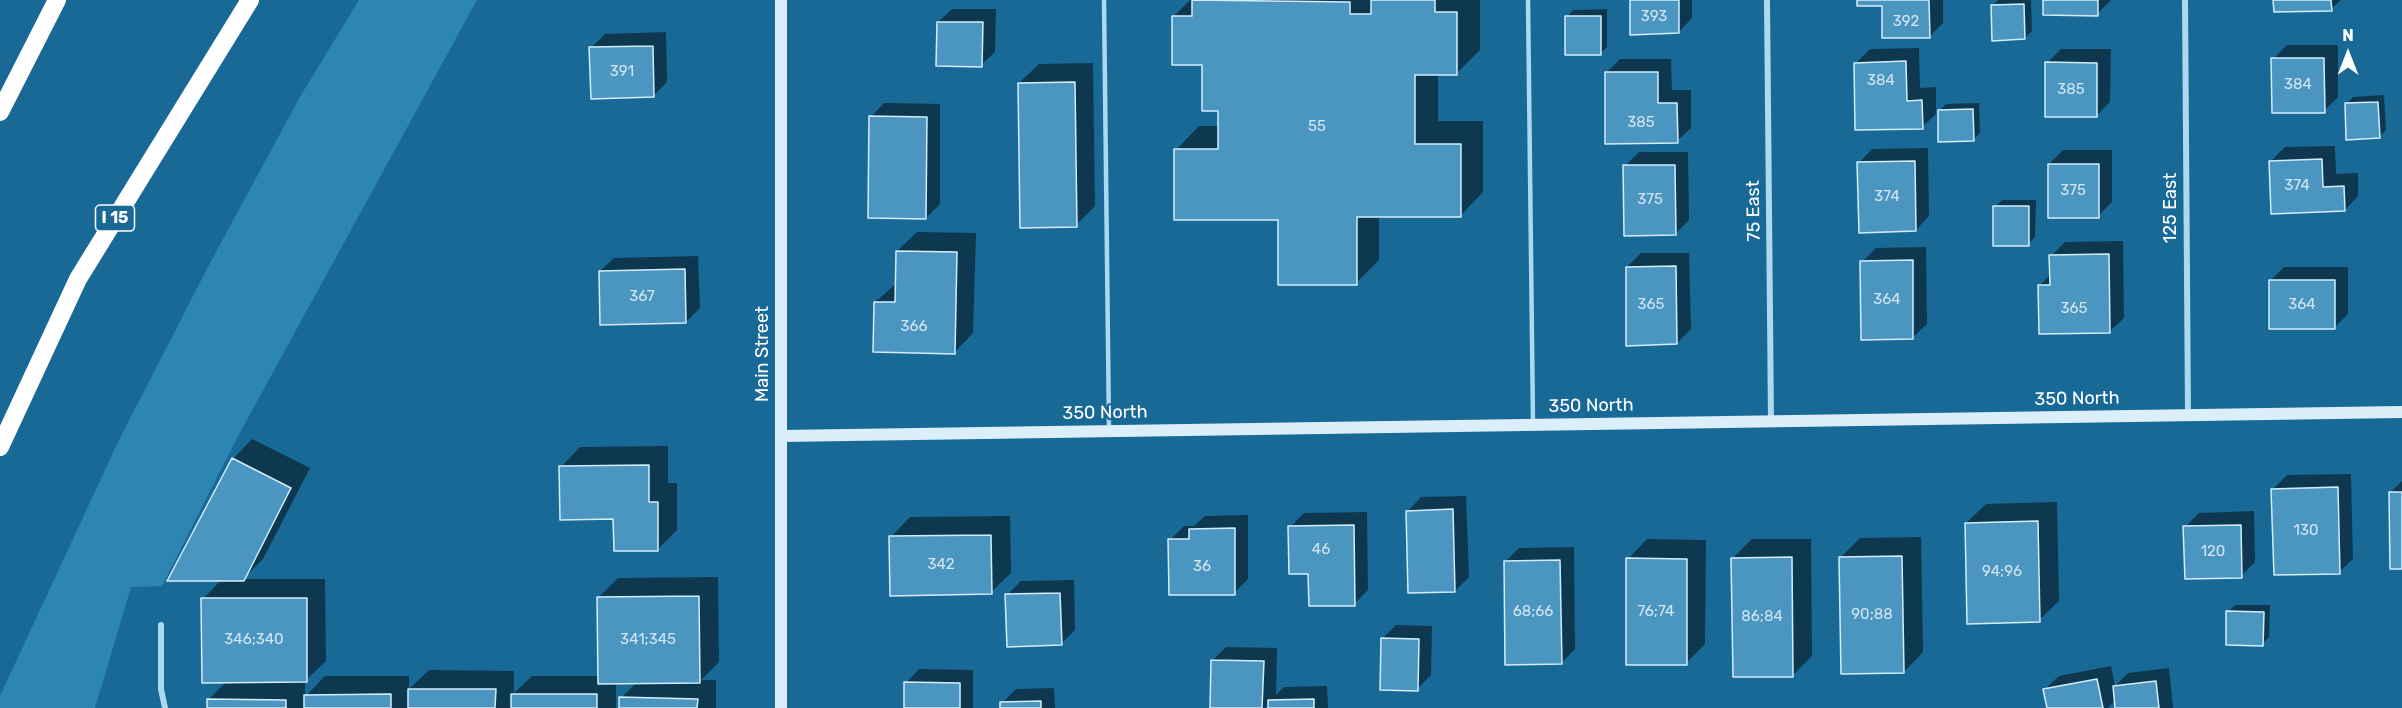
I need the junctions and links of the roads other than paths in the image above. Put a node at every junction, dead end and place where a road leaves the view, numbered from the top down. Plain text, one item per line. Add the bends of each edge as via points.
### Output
1 (57, 0) edge
2 (250, 0) edge
3 (781, 0) edge
4 (1104, 0) edge
5 (1528, 0) edge
6 (1767, 0) edge
7 (2185, 0) edge
8 (0, 112) edge
9 (2402, 411) edge
10 (2188, 415) junction
11 (1771, 421) junction
12 (1533, 425) junction
13 (1109, 431) junction
14 (781, 436) junction
15 (0, 447) edge
16 (160, 625) dead end
17 (165, 708) edge
18 (781, 708) edge

1 - 8 highway
2 - 15 highway, I 15 via 78,279
3 - 14 street, Main Street
4 - 13 lane
5 - 12 lane
6 - 11 street, 75 East
7 - 10 street, 125 East
9 - 10 street, 350 North
10 - 11 street, 350 North
11 - 12 street, 350 North
12 - 13 street, 350 North
13 - 14 street, 350 North
14 - 18 street, Main Street
16 - 17 street via 160,689

